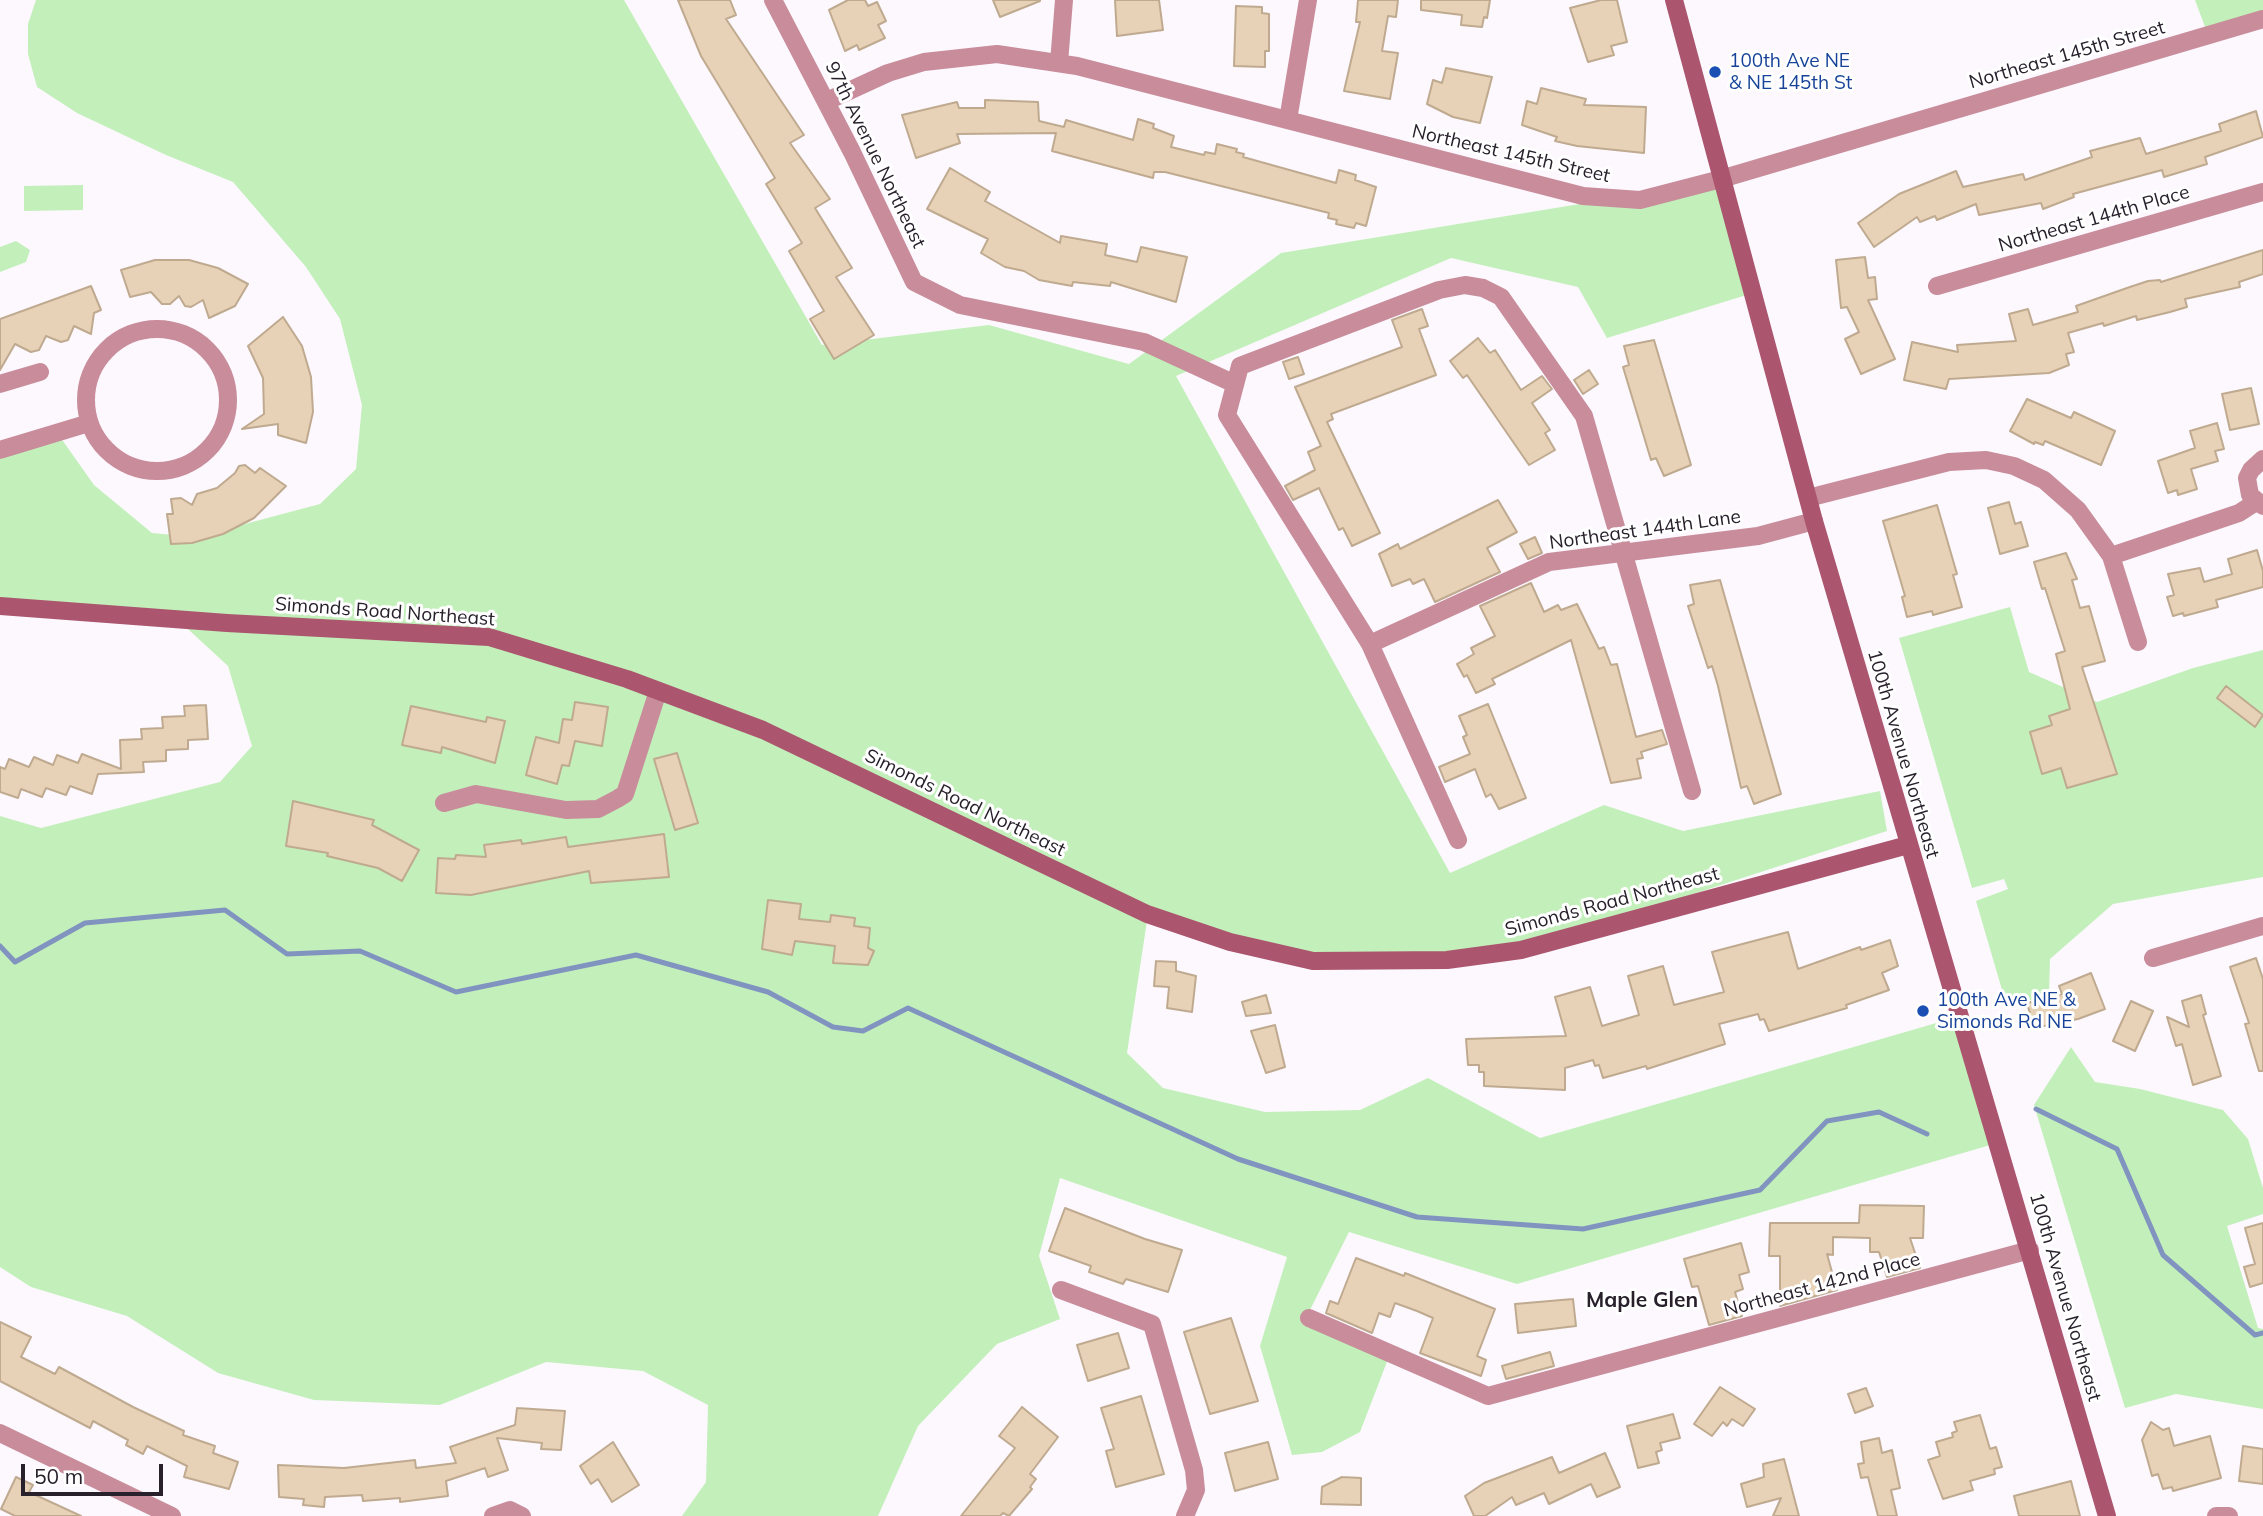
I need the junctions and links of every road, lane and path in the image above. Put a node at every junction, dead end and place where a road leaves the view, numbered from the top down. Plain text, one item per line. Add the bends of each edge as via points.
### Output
1 (774, 0) edge
2 (1064, 0) edge
3 (1308, 0) edge
4 (1674, 0) edge
5 (2263, 19) edge
6 (1059, 63) junction
7 (827, 101) junction
8 (1288, 120) junction
9 (1721, 179) junction
10 (2263, 192) edge
11 (1937, 286) dead end
12 (40, 372) dead end
13 (0, 384) edge
14 (1235, 384) junction
15 (89, 423) junction
16 (0, 450) edge
17 (2263, 459) edge
18 (1808, 498) junction
19 (2259, 504) edge
20 (1814, 521) junction
21 (1622, 552) junction
22 (2111, 556) junction
23 (0, 606) edge
24 (2138, 642) dead end
25 (1370, 644) junction
26 (658, 691) junction
27 (1692, 791) dead end
28 (444, 803) dead end
29 (1458, 840) dead end
30 (1908, 845) junction
31 (2263, 926) edge
32 (2153, 958) dead end
33 (2030, 1250) junction
34 (1061, 1290) dead end
35 (1309, 1318) dead end
36 (0, 1433) edge
37 (167, 1515) edge
38 (493, 1516) edge
39 (522, 1516) edge
40 (1185, 1516) edge
41 (2107, 1516) edge
42 (2216, 1516) edge
43 (2229, 1516) edge

1 - 7 street, 97th Avenue Northeast
2 - 6 street
3 - 8 street
4 - 9 main road, 100th Avenue Northeast
5 - 9 street, Northeast 145th Street
6 - 7 street, Northeast 145th Street via 997,54 924,62
6 - 8 street, Northeast 145th Street
7 - 14 street, 97th Avenue Northeast via 914,282 960,305 1144,342
8 - 9 street, Northeast 145th Street via 1583,196 1640,200
9 - 18 main road, 100th Avenue Northeast
10 - 11 street, Northeast 144th Place
12 - 13 street
14 - 21 street via 1240,366 1439,290 1465,285 1483,288 1501,297 1584,416
14 - 25 street via 1227,415
15 - 15 street via 103,448 126,465 153,472 181,468 206,454 223,431 230,404 226,376 212,352 189,335 162,328 134,332 109,346 92,369 85,396
15 - 16 street
17 - 19 street via 2247,478
18 - 20 main road, 100th Avenue Northeast
18 - 22 street via 1949,461 1986,460 2044,480 2078,510
19 - 22 street
20 - 21 street, Northeast 144th Lane via 1758,536
20 - 30 main road, 100th Avenue Northeast
21 - 25 street, Northeast 144th Lane via 1549,562
21 - 27 street
22 - 24 street
23 - 26 main road, Simonds Road Northeast via 489,637
25 - 29 street
26 - 28 street via 625,793 617,799 598,808 566,810 476,793
26 - 30 main road, Simonds Road Northeast via 763,730 1147,914 1230,942 1313,961 1447,960 1521,950
30 - 33 main road, 100th Avenue Northeast
31 - 32 street
33 - 35 street, Northeast 142nd Place via 1488,1396
33 - 41 main road, 100th Avenue Northeast
34 - 40 street via 1152,1324 1194,1470 1196,1490
36 - 37 street
38 - 39 street via 510,1510
42 - 43 street

